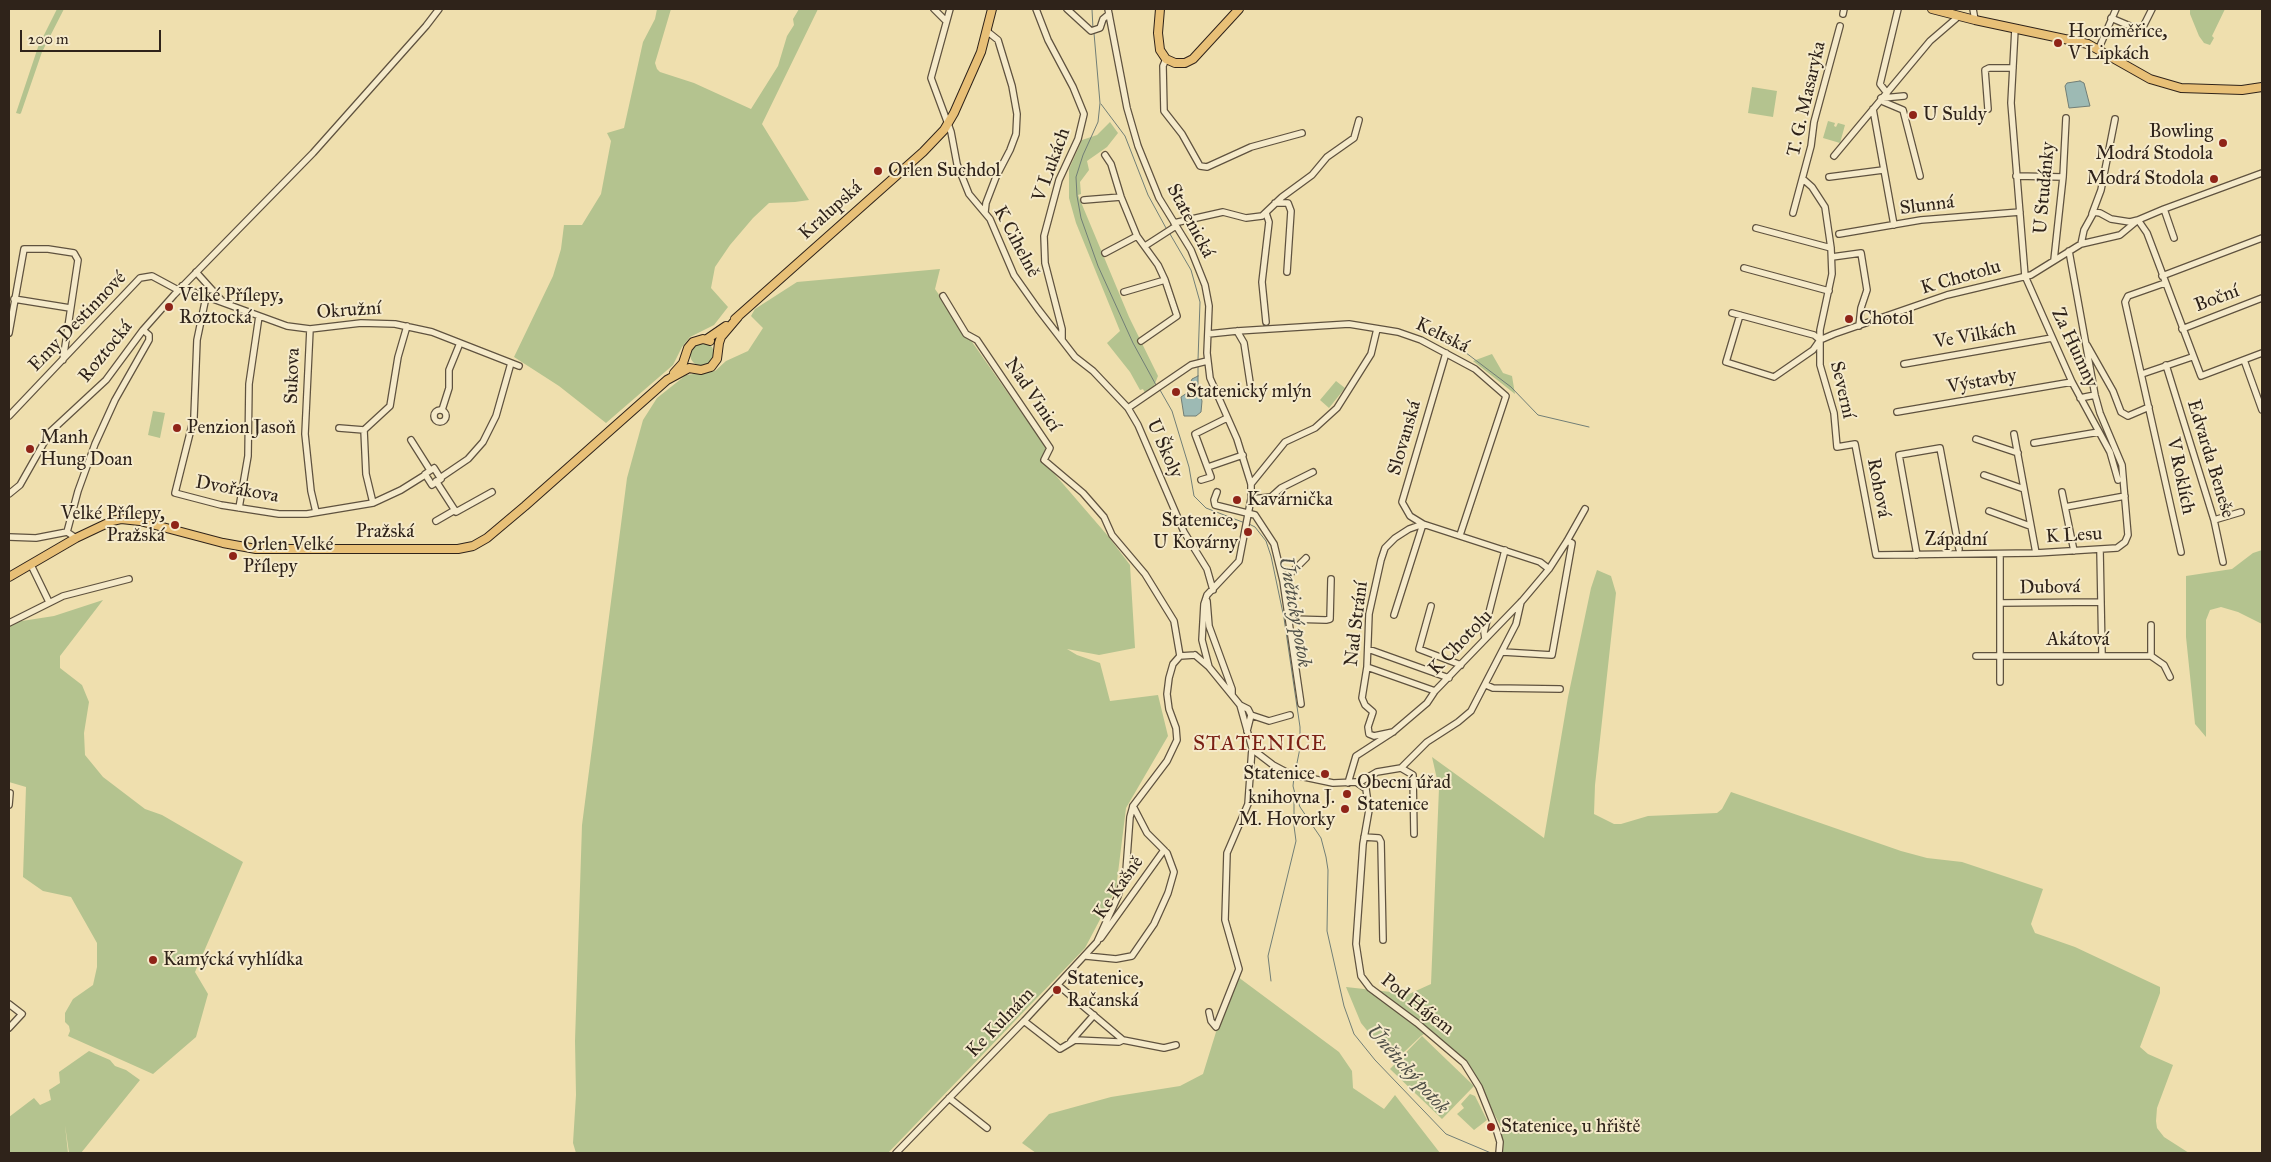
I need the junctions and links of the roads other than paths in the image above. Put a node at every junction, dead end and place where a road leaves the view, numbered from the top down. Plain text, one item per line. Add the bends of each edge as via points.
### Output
1 (439, 9) edge
2 (934, 9) edge
3 (950, 9) edge
4 (992, 9) edge
5 (1036, 9) edge
6 (1067, 9) edge
7 (1160, 9) edge
8 (1239, 9) edge
9 (1898, 9) edge
10 (1932, 9) edge
11 (1973, 9) edge
12 (2116, 9) edge
13 (2152, 9) edge
14 (1108, 11) edge
15 (1959, 16) junction
16 (2111, 18) junction
17 (1975, 20) junction
18 (946, 21) junction
19 (1840, 26) dead end
20 (2014, 29) junction
21 (988, 32) junction
22 (2099, 48) junction
23 (1166, 59) junction
24 (2013, 68) junction
25 (2262, 87) edge
26 (1888, 93) junction
27 (1904, 96) dead end
28 (1881, 98) junction
29 (1873, 109) junction
30 (1988, 109) dead end
31 (2066, 118) dead end
32 (2115, 119) dead end
33 (1359, 120) dead end
34 (948, 124) junction
35 (1302, 133) dead end
36 (1106, 155) dead end
37 (1834, 156) dead end
38 (1883, 170) junction
39 (2262, 173) edge
40 (1920, 176) dead end
41 (2016, 176) junction
42 (1829, 177) dead end
43 (2063, 177) junction
44 (1802, 179) junction
45 (1121, 197) junction
46 (1084, 200) dead end
47 (1275, 203) junction
48 (2164, 209) junction
49 (985, 212) junction
50 (2020, 212) junction
51 (1266, 213) junction
52 (1793, 213) dead end
53 (2092, 214) junction
54 (2138, 220) junction
55 (1175, 224) junction
56 (1894, 225) junction
57 (1756, 228) dead end
58 (1839, 234) dead end
59 (1137, 236) junction
60 (2174, 238) dead end
61 (2262, 238) edge
62 (2081, 244) junction
63 (1145, 246) junction
64 (1831, 248) junction
65 (2069, 251) junction
66 (1105, 253) dead end
67 (1832, 257) junction
68 (2054, 260) junction
69 (1744, 268) dead end
70 (196, 272) junction
71 (1287, 272) dead end
72 (2025, 276) junction
73 (2162, 276) junction
74 (1165, 280) junction
75 (2165, 283) junction
76 (180, 288) junction
77 (1829, 291) junction
78 (1124, 292) dead end
79 (944, 296) dead end
80 (206, 297) junction
81 (2262, 298) edge
82 (14, 299) junction
83 (224, 303) junction
84 (70, 308) junction
85 (1732, 313) dead end
86 (1740, 315) junction
87 (259, 316) junction
88 (738, 317) junction
89 (1266, 322) dead end
90 (407, 326) junction
91 (1859, 326) junction
92 (310, 329) junction
93 (1377, 329) junction
94 (2182, 329) junction
95 (143, 330) junction
96 (1237, 331) junction
97 (9, 333) edge
98 (1208, 334) junction
99 (2052, 338) junction
100 (707, 339) junction
101 (1062, 339) junction
102 (1820, 340) junction
103 (1141, 341) dead end
104 (2084, 341) junction
105 (460, 343) junction
106 (718, 352) junction
107 (1446, 353) junction
108 (2262, 353) edge
109 (687, 355) junction
110 (2192, 357) junction
111 (63, 360) junction
112 (2244, 360) junction
113 (1207, 361) junction
114 (511, 363) junction
115 (1904, 364) dead end
116 (2166, 365) junction
117 (519, 366) dead end
118 (695, 368) junction
119 (2142, 374) junction
120 (667, 380) junction
121 (2072, 382) junction
122 (1251, 389) dead end
123 (2095, 396) junction
124 (2080, 398) junction
125 (2149, 407) junction
126 (1128, 408) junction
127 (442, 410) dead end
128 (2262, 410) edge
129 (1897, 412) dead end
130 (9, 416) edge
131 (1227, 418) junction
132 (339, 428) dead end
133 (364, 430) junction
134 (2099, 432) junction
135 (2014, 434) dead end
136 (1976, 439) dead end
137 (411, 440) dead end
138 (2109, 443) junction
139 (2034, 444) dead end
140 (1837, 447) joint
141 (2018, 453) junction
142 (1243, 455) junction
143 (1208, 468) junction
144 (1313, 472) dead end
145 (428, 473) junction
146 (1984, 475) dead end
147 (438, 480) junction
148 (1202, 480) dead end
149 (2118, 480) dead end
150 (1252, 484) junction
151 (2024, 489) junction
152 (492, 492) dead end
153 (1217, 492) dead end
154 (2062, 492) dead end
155 (9, 494) edge
156 (2125, 496) junction
157 (1252, 499) junction
158 (374, 503) junction
159 (2065, 507) junction
160 (239, 508) junction
161 (1584, 509) dead end
162 (455, 510) junction
163 (1989, 511) dead end
164 (316, 512) junction
165 (2241, 512) dead end
166 (1248, 516) junction
167 (2214, 520) junction
168 (436, 521) dead end
169 (1423, 524) junction
170 (2030, 526) junction
171 (67, 532) junction
172 (1460, 535) junction
173 (9, 537) edge
174 (76, 538) junction
175 (1570, 542) junction
176 (1958, 549) dead end
177 (1505, 550) junction
178 (2100, 550) junction
179 (2074, 551) junction
180 (2181, 552) dead end
181 (2036, 553) junction
182 (2000, 554) junction
183 (1876, 555) joint
184 (1917, 555) junction
185 (1306, 558) dead end
186 (2223, 562) dead end
187 (31, 565) junction
188 (1548, 569) junction
189 (1282, 576) junction
190 (9, 577) edge
191 (129, 579) dead end
192 (1331, 579) dead end
193 (1212, 590) junction
194 (1207, 596) junction
195 (1522, 601) junction
196 (49, 602) junction
197 (2100, 602) junction
198 (2000, 603) junction
199 (1431, 606) dead end
200 (1394, 615) dead end
201 (1290, 619) junction
202 (9, 623) edge
203 (2151, 625) dead end
204 (1485, 639) junction
205 (1202, 640) junction
206 (1368, 649) junction
207 (1503, 652) junction
208 (1195, 654) junction
209 (2001, 655) junction
210 (1180, 656) junction
211 (1976, 656) dead end
212 (2102, 656) junction
213 (2151, 656) junction
214 (1461, 665) junction
215 (1367, 667) junction
216 (1210, 668) junction
217 (2170, 677) dead end
218 (1449, 678) junction
219 (2000, 682) dead end
220 (1486, 685) junction
221 (1560, 689) dead end
222 (1435, 692) junction
223 (1232, 694) junction
224 (1302, 704) dead end
225 (1240, 705) junction
226 (1290, 714) dead end
227 (1251, 715) junction
228 (1247, 731) junction
229 (1393, 732) junction
230 (1252, 748) junction
231 (1401, 768) junction
232 (1348, 783) junction
233 (1358, 783) junction
234 (10, 793) dead end
235 (9, 805) edge
236 (1133, 806) junction
237 (1414, 834) dead end
238 (1364, 837) junction
239 (1164, 850) junction
240 (1383, 940) dead end
241 (1097, 942) junction
242 (1086, 956) junction
243 (1058, 985) junction
244 (9, 1004) edge
245 (1209, 1012) dead end
246 (1094, 1014) junction
247 (1024, 1021) junction
248 (9, 1028) edge
249 (1123, 1040) junction
250 (1071, 1042) junction
251 (1176, 1045) dead end
252 (949, 1098) junction
253 (987, 1128) dead end
254 (896, 1153) edge
255 (1499, 1153) edge

1 - 70 street, Roztocká via 313,153
2 - 18 street
3 - 18 street, K Cihelně
4 - 21 main road, Kralupská
5 - 101 street, V Lukách via 1084,114 1078,139 1060,180 1043,242 1044,264
6 - 14 street via 1091,31 1100,28
7 - 23 main road via 1158,34 1160,50
8 - 23 main road via 1193,59 1185,63
9 - 26 street via 1880,84
10 - 15 main road
11 - 17 street
12 - 16 street
13 - 16 street via 2143,27 2137,29
14 - 55 street, Statenická via 1138,146 1159,198
15 - 17 main road
15 - 26 street via 1930,41
16 - 22 street
17 - 20 main road
18 - 34 street, K Cihelně via 931,78
19 - 44 street, T. G. Masaryka
20 - 22 main road
20 - 24 street, Za Humny
21 - 34 main road, Kralupská
21 - 49 street via 998,40 1017,114 1016,134 992,186
22 - 25 main road via 2150,79 2182,88 2242,90
23 - 35 street via 1163,66 1164,111 1200,166 1207,167 1250,148
24 - 30 street via 1985,70
24 - 41 street, Za Humny
26 - 28 street
27 - 28 street
28 - 29 street
28 - 40 street via 1903,110
29 - 37 street
29 - 38 street
31 - 43 street, U Studánky
32 - 53 street via 2101,190
33 - 47 street via 1354,138
34 - 49 street, K Cihelně via 957,164 970,194
34 - 88 main road, Kralupská via 923,152
36 - 45 street
38 - 42 street
38 - 56 street
39 - 48 street
41 - 43 street
41 - 50 street, Za Humny
43 - 68 street, U Studánky
44 - 52 street, T. G. Masaryka
44 - 64 street, T. G. Masaryka via 1812,187 1825,207
45 - 46 street
45 - 59 street
47 - 51 street
47 - 71 street via 1288,203 1291,211
48 - 54 street
48 - 60 street
49 - 101 street, K Cihelně via 1014,275
50 - 56 street, Slunná
50 - 72 street, Za Humny
51 - 55 street via 1246,218 1223,212
51 - 89 street via 1269,222 1262,282
53 - 54 street via 2096,211 2111,219
53 - 62 street
54 - 62 street, K Chotolu via 2120,236
54 - 73 street via 2147,233
55 - 63 street
55 - 98 street, Statenická via 1191,250 1205,285 1209,306
56 - 58 street, Slunná
57 - 64 street
59 - 63 street
59 - 66 street
61 - 73 street
62 - 65 street, K Chotolu
63 - 74 street
64 - 67 street, T. G. Masaryka
65 - 68 street, K Chotolu
65 - 104 street
67 - 77 street, T. G. Masaryka
67 - 91 street via 1861,253 1867,290
68 - 72 street, K Chotolu
69 - 77 street
70 - 76 street, Roztocká
70 - 83 street
72 - 91 street, K Chotolu via 1947,295
72 - 99 street, Za Humny
73 - 75 street
74 - 78 street
74 - 103 street via 1177,316
75 - 94 street
75 - 119 street, V Roklích via 2125,299
76 - 80 street, Okružní
76 - 95 street, Roztocká
76 - 111 street, Emy Destinnové via 150,275 140,278
77 - 102 street, T. G. Masaryka
79 - 210 street, Nad Vinicí via 966,334 976,340 1050,448 1044,460 1083,493 1145,574 1174,621
80 - 83 street, Okružní
80 - 160 street, Dvořákova via 197,340 194,417 175,493
81 - 94 street, Boční
82 - 84 street
82 - 84 street via 24,249 48,249 77,255
82 - 97 street
83 - 87 street, Okružní
84 - 111 street
85 - 86 street
86 - 102 street via 1814,335
86 - 102 street, K Chotolu via 1726,362 1774,377 1812,350
87 - 92 street, Okružní via 287,326
87 - 160 street via 249,384 248,456
88 - 100 main road, Kralupská
88 - 106 main road via 722,337
90 - 92 street, Okružní via 372,322
90 - 105 street, Okružní
90 - 133 street via 390,406
91 - 102 street, K Chotolu
92 - 164 street, Sukova via 305,434
93 - 96 street, Keltská via 1349,324
93 - 107 street, Keltská via 1398,332
93 - 150 street via 1371,354 1337,408 1315,428 1285,442
94 - 110 street
95 - 155 street, Roztocká via 106,380 50,432 20,484
95 - 171 street via 149,335 149,340 115,400 95,444
96 - 98 street, Keltská
96 - 122 street via 1244,343
98 - 113 street, Statenická
99 - 115 street, Ve Vilkách
99 - 121 street, Za Humny
100 - 106 main road
100 - 109 main road via 693,342
101 - 126 street, U Školy via 1075,357
102 - 140 street, Severní via 1818,354 1834,413
104 - 123 street
104 - 125 street via 2113,391 2121,412 2128,416
105 - 114 street, Okružní
105 - 127 street via 450,370 449,388
106 - 118 main road via 711,367
107 - 169 street, Slovanská via 1402,502 1410,516
107 - 172 street, Keltská via 1475,369 1506,396
108 - 112 street
109 - 118 main road
109 - 120 main road via 684,363
110 - 112 street via 2201,376
110 - 116 street
111 - 130 street, Emy Destinnové
112 - 128 street
113 - 126 street via 1197,363
113 - 131 street, Statenická via 1213,387
114 - 117 street, Okružní
114 - 147 street via 496,416 483,442 468,459
116 - 119 street
116 - 167 street, Edvarda Beneše
118 - 120 main road
119 - 125 street, V Roklích
120 - 174 main road, Pražská via 483,541 458,549 256,549 130,519 112,521
121 - 124 street, Za Humny
121 - 129 street, Výstavby
123 - 124 street
123 - 138 street
124 - 134 street, Za Humny
125 - 180 street, V Roklích
126 - 193 street, U Školy via 1184,532 1207,569
131 - 142 street, Statenická
131 - 143 street via 1195,434
132 - 133 street
133 - 158 street via 366,474
134 - 138 street, Za Humny
134 - 139 street
135 - 141 street, K Lesu
136 - 141 street
137 - 145 street
138 - 149 street, Za Humny
138 - 156 street, K Lesu via 2122,470
140 - 183 street, Rohová via 1855,444
141 - 151 street, K Lesu
142 - 143 street
142 - 150 street, Statenická
143 - 148 street via 1211,477
144 - 157 street via 1279,489 1272,496
145 - 147 street via 432,484
145 - 147 street via 434,468
145 - 158 street, Dvořákova
146 - 151 street
147 - 162 street
150 - 157 street, Statenická
151 - 170 street, K Lesu
152 - 162 street via 459,512
153 - 166 street via 1215,505
154 - 159 street
156 - 159 street
156 - 178 street, K Lesu via 2127,540 2118,548
157 - 166 street, Statenická
158 - 164 street, Dvořákova
159 - 179 street
160 - 164 street, Dvořákova via 279,514
161 - 175 street, K Chotolu
162 - 168 street
163 - 170 street, K Lesu
165 - 167 street
166 - 189 street via 1255,515 1274,544
166 - 193 street, Statenická via 1239,561
167 - 186 street, Edvarda Beneše
169 - 172 street
169 - 200 street
169 - 206 street, Nad Strání via 1395,538 1385,548 1369,614
170 - 181 street, K Lesu
171 - 173 street via 36,538
171 - 174 street
172 - 177 street
174 - 187 main road, Pražská
175 - 188 street, K Chotolu
175 - 207 street via 1552,655
176 - 184 street via 1940,448 1899,454
177 - 188 street via 1540,562
177 - 204 street via 1484,632
178 - 179 street, K Lesu
178 - 197 street
179 - 181 street, K Lesu
181 - 182 street, Západní
182 - 184 street, Západní
182 - 198 street
183 - 184 street, Západní
185 - 189 street via 1291,573
187 - 190 main road, Pražská
187 - 196 street
188 - 195 street, K Chotolu
189 - 201 street
191 - 196 street
192 - 201 street via 1330,618
193 - 194 street, Statenická
194 - 205 street
194 - 223 street via 1209,626
195 - 204 street, K Chotolu
195 - 207 street
196 - 202 street
197 - 198 street, Dubová
197 - 212 street
198 - 209 street
199 - 214 street via 1419,649
201 - 224 street
203 - 213 street
204 - 214 street, K Chotolu
205 - 208 street
205 - 216 street
206 - 215 street, Nad Strání
206 - 218 street
207 - 220 street
208 - 210 street
208 - 216 street
209 - 211 street, Akátová
209 - 212 street, Akátová
209 - 219 street
210 - 236 street, Ke Kulnám via 1173,664 1167,694 1177,740 1167,761
212 - 213 street, Akátová
213 - 217 street via 2164,665
214 - 218 street, K Chotolu
215 - 222 street
215 - 229 street, Nad Strání via 1362,698 1373,712 1369,734
216 - 223 street
218 - 222 street, K Chotolu
220 - 221 street via 1493,688
220 - 231 street via 1471,711 1427,742
222 - 229 street, K Chotolu
223 - 225 street
225 - 227 street via 1248,708
225 - 228 street
226 - 227 street via 1269,721
227 - 228 street
228 - 230 street
229 - 232 street, K Chotolu via 1356,756
230 - 232 street via 1272,765 1290,774
230 - 245 street via 1248,804 1227,853 1225,920 1239,969 1216,1027
231 - 233 street via 1377,772
231 - 237 street via 1413,775
232 - 233 street
233 - 238 street, Pod Hájem via 1367,793
234 - 235 street
236 - 239 street via 1147,833
236 - 241 street, Ke Kulnám via 1126,871
238 - 240 street via 1379,838 1381,842
238 - 255 street, Pod Hájem via 1356,944 1362,979 1464,1064 1490,1111 1500,1139
239 - 241 street, Ke Kašně
239 - 242 street via 1174,872 1168,893 1154,924 1132,956 1116,959
241 - 242 street, Ke Kulnám
242 - 243 street, Ke Kulnám
243 - 246 street
243 - 247 street, Ke Kulnám
244 - 248 street via 22,1014
246 - 249 street
246 - 250 street
247 - 250 street via 1060,1050
247 - 252 street, Ke Kulnám
249 - 250 street
249 - 251 street via 1164,1048
252 - 253 street
252 - 254 street, Ke Kulnám

